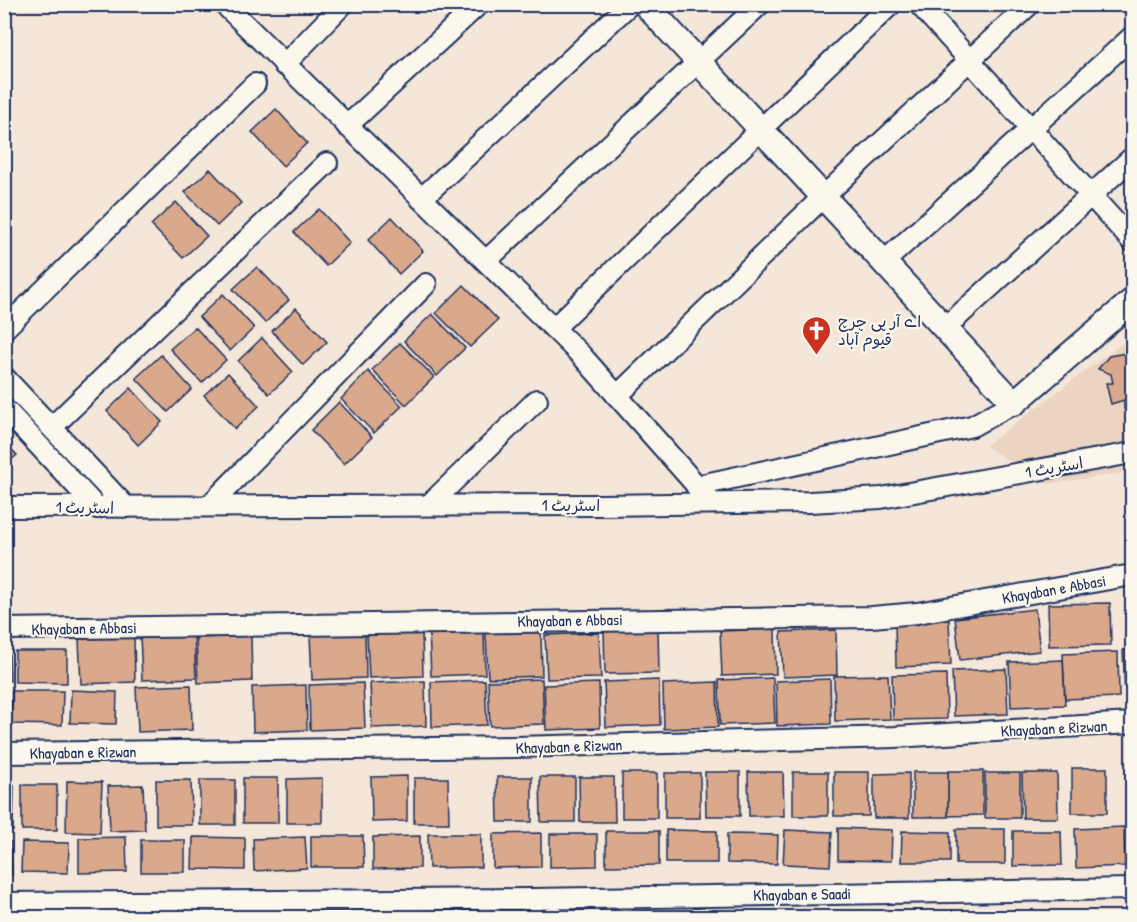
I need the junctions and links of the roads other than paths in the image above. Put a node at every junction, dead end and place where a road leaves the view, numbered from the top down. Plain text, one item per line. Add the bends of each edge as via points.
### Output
1 (224, 4) edge
2 (343, 4) edge
3 (479, 4) edge
4 (630, 4) edge
5 (645, 4) edge
6 (760, 4) edge
7 (891, 4) edge
8 (920, 4) edge
9 (1030, 4) edge
10 (1132, 37) edge
11 (970, 60) junction
12 (699, 62) junction
13 (284, 65) junction
14 (255, 84) dead end
15 (346, 126) junction
16 (1032, 129) junction
17 (761, 130) junction
18 (1132, 158) edge
19 (327, 163) dead end
20 (1091, 195) junction
21 (823, 197) junction
22 (421, 199) junction
23 (1132, 241) edge
24 (487, 261) junction
25 (884, 262) junction
26 (426, 284) dead end
27 (1132, 301) edge
28 (554, 328) junction
29 (945, 328) junction
30 (4, 329) edge
31 (4, 377) edge
32 (617, 396) junction
33 (537, 400) dead end
34 (1014, 403) junction
35 (4, 408) edge
36 (51, 427) junction
37 (1132, 453) edge
38 (696, 486) junction
39 (712, 503) junction
40 (209, 506) junction
41 (429, 506) junction
42 (4, 507) edge
43 (126, 507) junction
44 (97, 508) junction
45 (1132, 575) edge
46 (4, 629) edge
47 (1132, 723) edge
48 (4, 753) edge
49 (1132, 889) edge
50 (4, 903) edge
51 (532, 908) edge

1 - 13 street
2 - 13 street
3 - 15 street
4 - 22 street
5 - 12 street
6 - 12 street
7 - 17 street
8 - 11 street
9 - 11 street
10 - 16 street
11 - 16 street
11 - 21 street
12 - 17 street
12 - 24 street
13 - 15 street
14 - 30 street
15 - 22 street
16 - 20 street
16 - 25 street
17 - 21 street
17 - 28 street
18 - 20 street
19 - 36 street
20 - 23 street
20 - 29 street
21 - 25 street
21 - 32 street
22 - 24 street
24 - 28 street
25 - 29 street
26 - 40 street
27 - 34 street
28 - 32 street
29 - 34 street
31 - 36 street
32 - 38 street
33 - 41 street
34 - 38 street via 972,426
35 - 44 street
36 - 43 street
37 - 39 street, اسٹریٹ 1 via 881,498
38 - 39 street
39 - 41 street, اسٹریٹ 1
40 - 41 street, اسٹریٹ 1
40 - 43 street, اسٹریٹ 1
42 - 44 street, اسٹریٹ 1
43 - 44 street, اسٹریٹ 1
45 - 46 street, Khayaban e Abbasi via 917,613 872,617
47 - 48 street, Khayaban e Rizwan via 895,736 539,747
49 - 51 street, Khayaban e Saadi
50 - 51 street, Khayaban e Saadi

